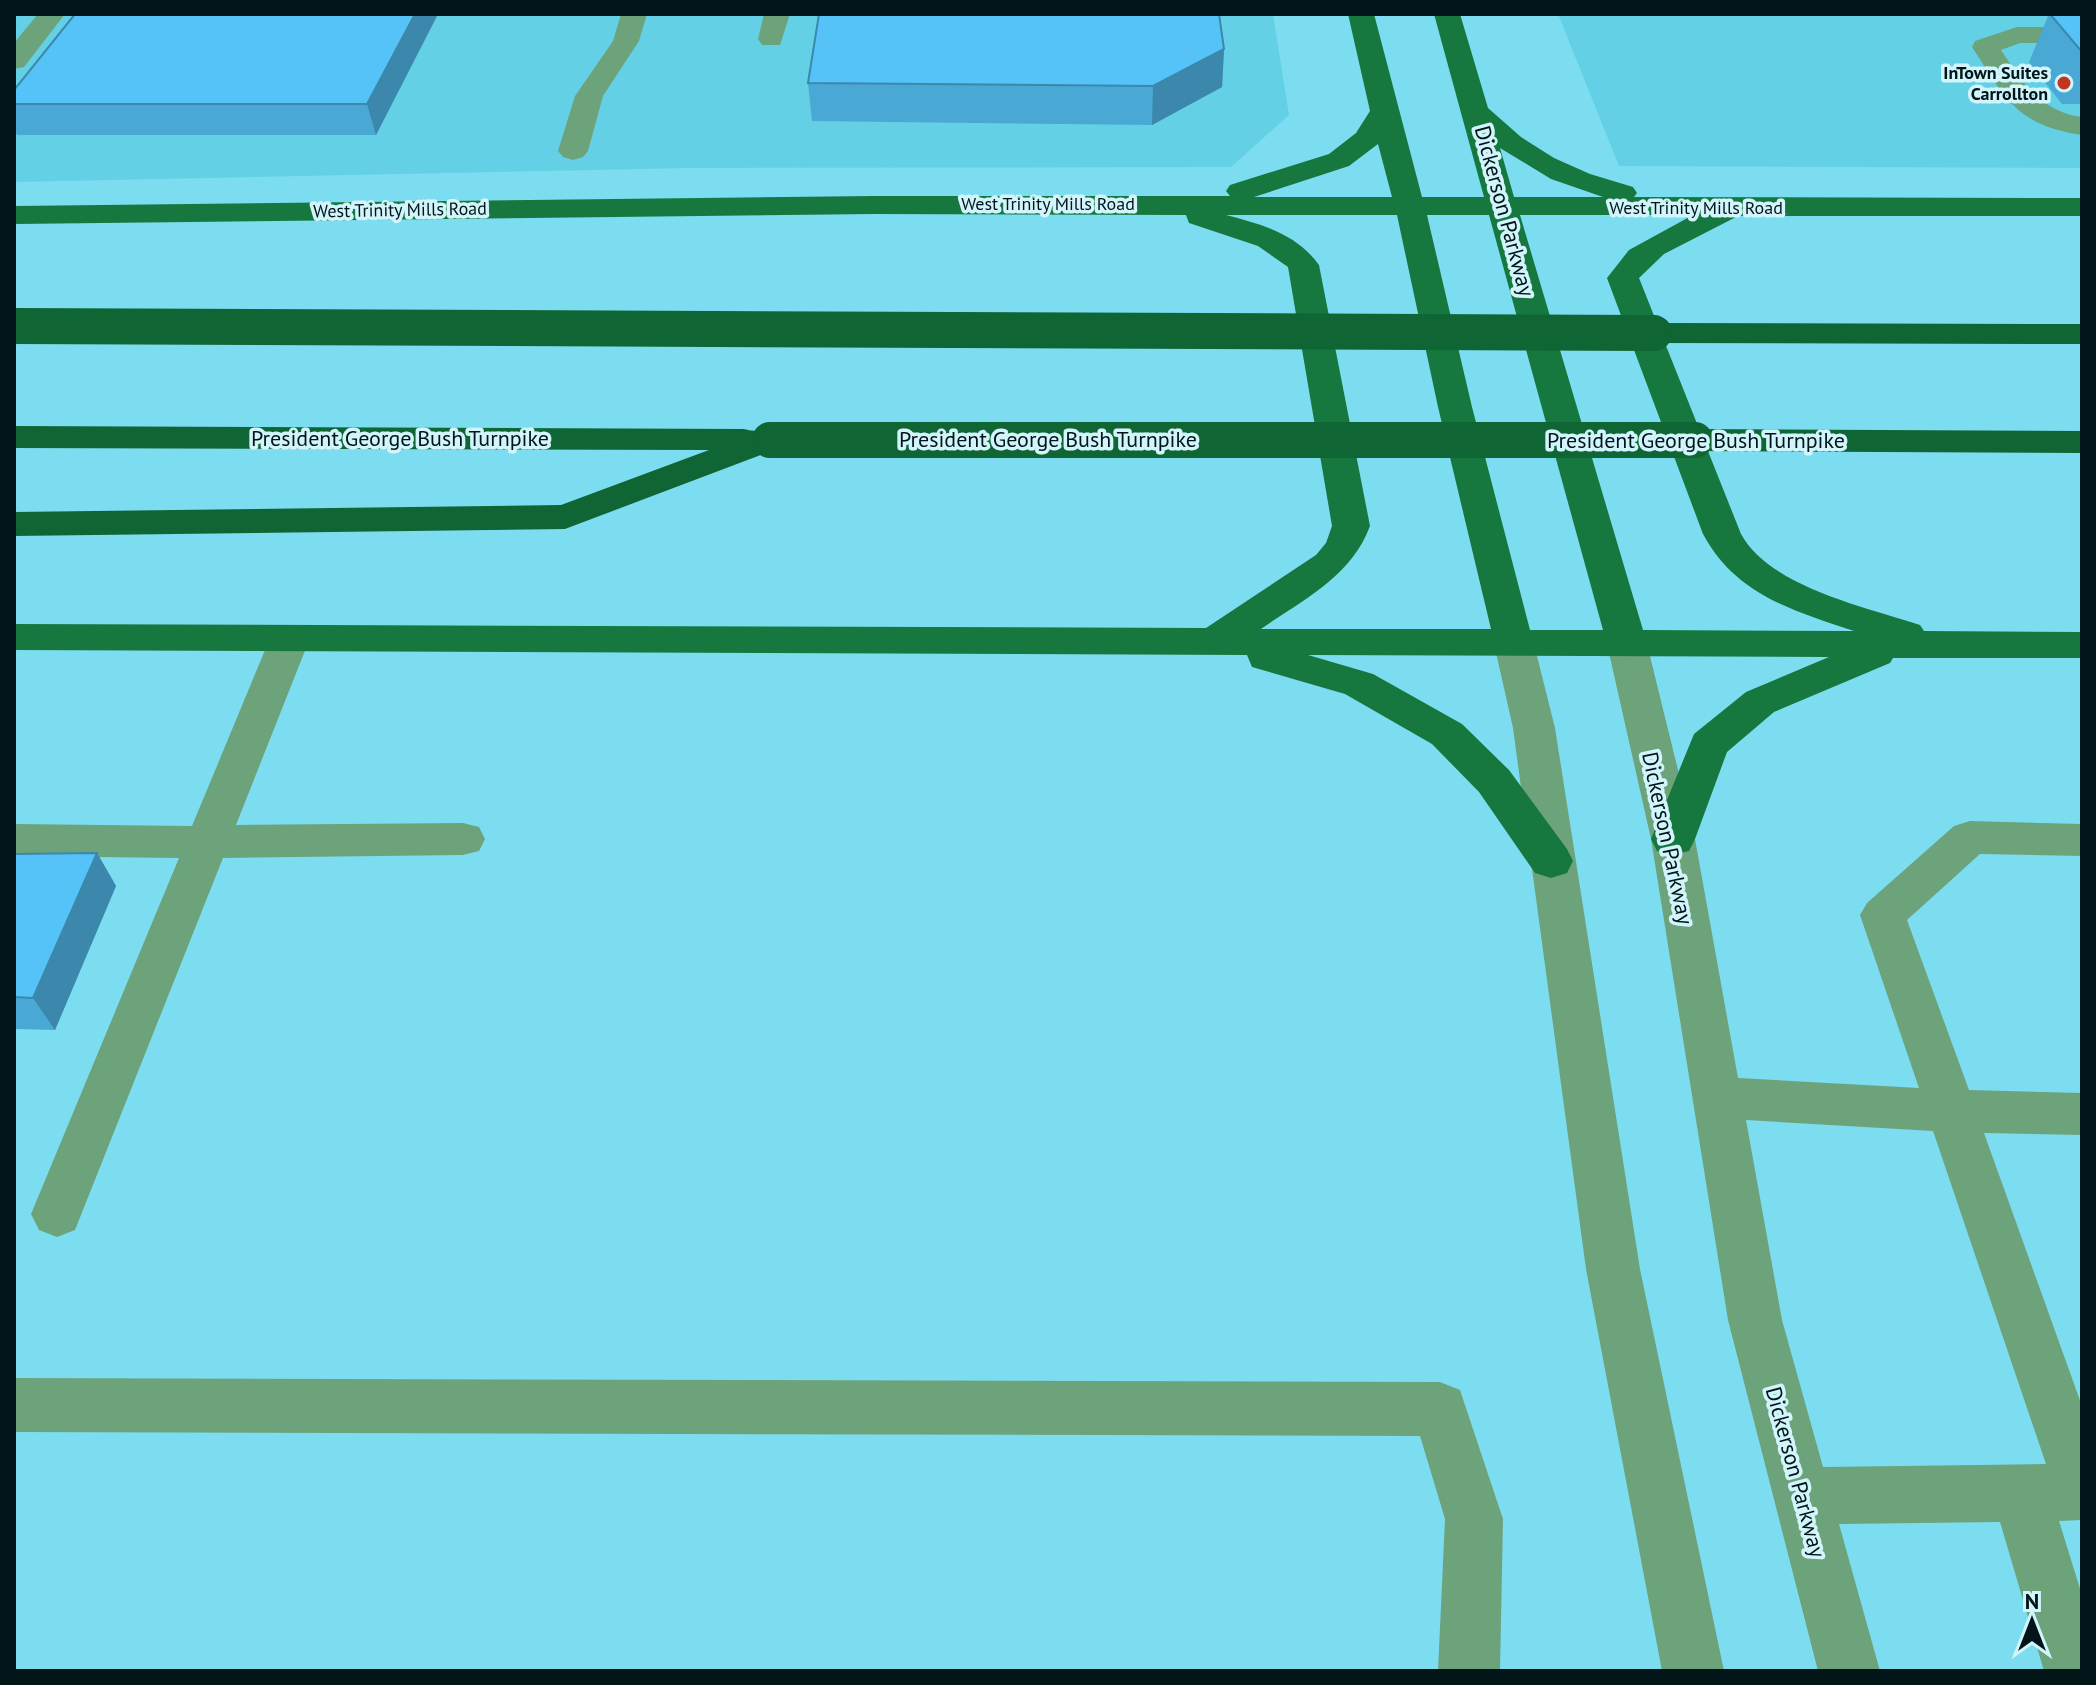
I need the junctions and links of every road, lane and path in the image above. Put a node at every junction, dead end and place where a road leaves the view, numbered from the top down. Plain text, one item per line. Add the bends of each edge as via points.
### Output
1 (52, 14) edge
2 (634, 14) edge
3 (1361, 14) edge
4 (1447, 14) edge
5 (2082, 35) edge
6 (14, 61) edge
7 (1384, 112) junction
8 (1478, 114) junction
9 (2082, 126) edge
10 (573, 151) dead end
11 (1154, 204) junction
12 (1193, 204) junction
13 (1410, 206) junction
14 (1504, 207) junction
15 (2082, 207) edge
16 (1683, 208) junction
17 (1732, 209) junction
18 (14, 215) edge
19 (14, 326) edge
20 (2082, 334) edge
21 (14, 437) edge
22 (770, 440) junction
23 (2082, 442) edge
24 (14, 524) edge
25 (14, 637) edge
26 (290, 638) junction
27 (1214, 642) junction
28 (1514, 644) junction
29 (1627, 644) junction
30 (1938, 644) junction
31 (2082, 645) edge
32 (1892, 646) junction
33 (463, 839) dead end
34 (1673, 839) junction
35 (14, 840) edge
36 (2082, 840) edge
37 (205, 842) junction
38 (1551, 861) junction
39 (1715, 1097) junction
40 (1952, 1111) junction
41 (2082, 1114) edge
42 (57, 1214) dead end
43 (14, 1405) edge
44 (2082, 1489) edge
45 (2021, 1493) junction
46 (1802, 1496) junction
47 (1469, 1671) edge
48 (1693, 1671) edge
49 (1849, 1671) edge
50 (2075, 1671) edge

1 - 6 street
2 - 10 street via 626,41 589,96
3 - 7 main road
4 - 8 main road, Dickerson Parkway
5 - 9 street via 2017,35 1985,47 2029,109 2062,125
7 - 12 main road via 1367,139 1339,160
7 - 13 main road
8 - 14 main road, Dickerson Parkway
8 - 16 main road via 1509,144 1551,171
11 - 12 main road, West Trinity Mills Road
11 - 18 main road, West Trinity Mills Road
11 - 27 main road via 1271,240 1292,251 1303,265 1351,526 1329,564
12 - 13 main road, West Trinity Mills Road
13 - 14 main road, West Trinity Mills Road
13 - 28 main road
14 - 16 main road, West Trinity Mills Road
14 - 29 main road, Dickerson Parkway
15 - 17 main road, West Trinity Mills Road
16 - 17 main road, West Trinity Mills Road
17 - 30 main road via 1650,250 1629,264 1623,278 1722,534 1735,556 1796,595
19 - 20 highway, bridge
21 - 22 highway, President George Bush Turnpike
22 - 23 highway, President George Bush Turnpike, bridge
22 - 24 highway via 565,517
25 - 26 main road
26 - 27 main road
26 - 37 street
27 - 28 main road
27 - 38 main road via 1359,684 1447,734 1494,781
28 - 29 main road
28 - 38 street via 1534,728
29 - 32 main road
29 - 34 street, Dickerson Parkway
30 - 31 main road
30 - 32 main road
32 - 34 main road via 1760,702 1709,744
33 - 37 street
34 - 39 street, Dickerson Parkway
35 - 37 street
36 - 40 street via 1970,837 1883,915
37 - 42 street
38 - 48 street via 1613,1269
39 - 40 street
39 - 46 street, Dickerson Parkway via 1755,1320
40 - 41 street
40 - 44 street
43 - 47 street via 1440,1409 1474,1519
44 - 45 street
45 - 46 street
45 - 50 street
46 - 49 street, Dickerson Parkway

